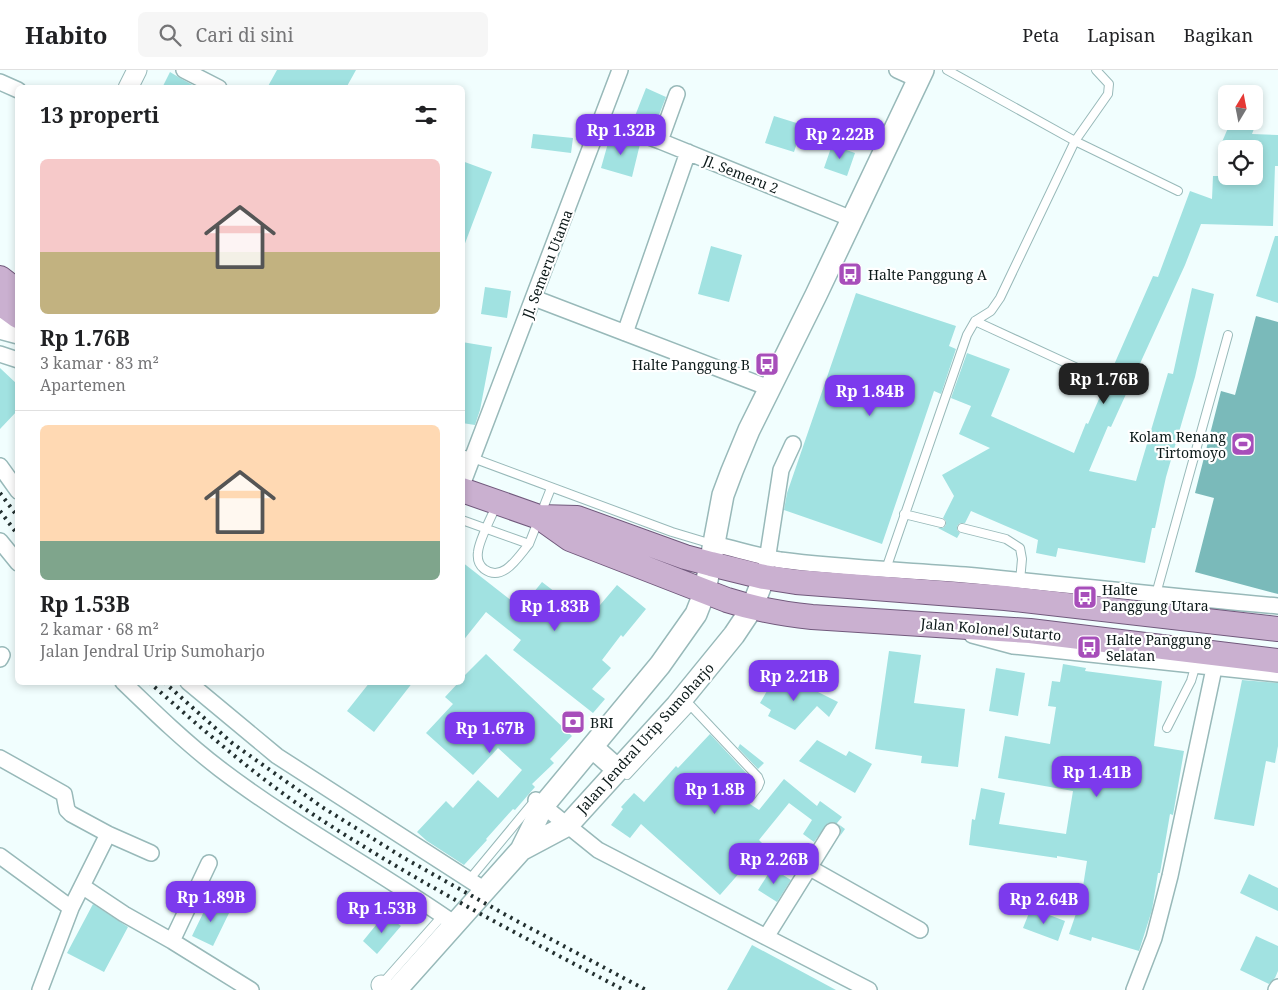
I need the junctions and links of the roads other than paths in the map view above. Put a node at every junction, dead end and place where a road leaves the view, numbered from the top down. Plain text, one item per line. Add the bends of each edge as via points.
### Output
1 (137, 70) edge
2 (184, 70) edge
3 (620, 70) edge
4 (896, 70) edge
5 (947, 70) edge
6 (1096, 70) edge
7 (921, 75) edge
8 (0, 82) edge
9 (130, 85) edge
10 (213, 85) edge
11 (15, 89) edge
12 (677, 94) dead end
13 (601, 119) junction
14 (660, 141) junction
15 (1075, 141) junction
16 (688, 152) junction
17 (1178, 191) dead end
18 (852, 219) junction
19 (0, 278) edge
20 (15, 290) edge
21 (534, 298) junction
22 (0, 303) edge
23 (15, 314) edge
24 (975, 321) junction
25 (0, 328) edge
26 (15, 332) edge
27 (625, 333) junction
28 (1228, 335) dead end
29 (0, 354) edge
30 (15, 359) edge
31 (1088, 373) dead end
32 (769, 388) junction
33 (793, 444) dead end
34 (468, 456) edge
35 (0, 466) edge
36 (465, 470) edge
37 (15, 487) edge
38 (551, 488) junction
39 (465, 491) edge
40 (497, 502) junction
41 (904, 514) junction
42 (540, 517) junction
43 (465, 521) edge
44 (941, 523) dead end
45 (962, 528) dead end
46 (487, 529) junction
47 (0, 541) edge
48 (529, 544) junction
49 (712, 554) junction
50 (15, 559) edge
51 (766, 567) junction
52 (883, 578) junction
53 (1020, 581) junction
54 (706, 591) junction
55 (1152, 605) junction
56 (1278, 606) edge
57 (752, 608) junction
58 (876, 620) junction
59 (1278, 629) edge
60 (674, 645) junction
61 (653, 659) dead end
62 (1207, 660) junction
63 (1278, 661) edge
64 (1278, 674) edge
65 (126, 685) edge
66 (192, 685) edge
67 (687, 702) junction
68 (1167, 728) dead end
69 (588, 744) junction
70 (0, 758) edge
71 (621, 777) junction
72 (750, 797) dead end
73 (540, 799) junction
74 (575, 827) junction
75 (832, 831) dead end
76 (108, 834) junction
77 (521, 850) junction
78 (151, 853) dead end
79 (0, 856) edge
80 (209, 863) dead end
81 (810, 868) junction
82 (477, 885) junction
83 (82, 886) junction
84 (71, 908) junction
85 (449, 920) junction
86 (920, 930) dead end
87 (766, 937) junction
88 (172, 941) junction
89 (386, 989) edge
90 (40, 990) edge
91 (251, 990) edge
92 (869, 990) edge
93 (1134, 990) edge

1 - 9 street
2 - 10 street
3 - 13 street, Jl. Semeru Utama
4 - 7 street
5 - 15 lane
6 - 15 lane via 1109,84 1108,94
7 - 18 main road, Jalan Jendral Urip Sumoharjo
8 - 11 street
12 - 14 street
13 - 14 street, Jl. Semeru 2
13 - 21 street, Jl. Semeru Utama
14 - 16 street, Jl. Semeru 2
15 - 17 lane
15 - 24 lane via 1000,298 991,311
16 - 18 street, Jl. Semeru 2
16 - 27 street
18 - 32 main road, Jalan Jendral Urip Sumoharjo
19 - 20 main road
21 - 27 street
21 - 34 street, Jl. Semeru Utama
22 - 23 main road
24 - 31 lane
24 - 41 lane
25 - 26 main road
27 - 32 street
28 - 55 lane
29 - 30 street
32 - 49 main road, Jalan Jendral Urip Sumoharjo via 723,495
33 - 51 street via 782,470
34 - 36 street, Jl. Semeru Utama
34 - 38 lane
35 - 37 street
38 - 42 lane
38 - 49 lane via 672,532
39 - 40 main road
40 - 42 main road
40 - 46 lane
41 - 44 lane
41 - 52 lane
42 - 48 lane
42 - 49 main road via 577,518
42 - 54 main road, Jalan Kolonel Sutarto via 570,539
43 - 46 lane
45 - 53 lane via 1006,540 1020,548
46 - 48 lane
46 - 48 lane via 477,560 490,572 504,572
47 - 50 street
49 - 51 main road
49 - 54 main road, Jalan Jendral Urip Sumoharjo
51 - 52 main road via 796,582
51 - 57 main road, Jalan Jendral Urip Sumoharjo
52 - 53 street
52 - 55 main road via 1005,598
52 - 58 main road
53 - 55 street
54 - 57 main road, Jalan Kolonel Sutarto
54 - 60 main road, Jalan Jendral Urip Sumoharjo via 696,614
55 - 56 street
55 - 59 main road
57 - 58 main road, Jalan Kolonel Sutarto via 784,614
57 - 67 main road, Jalan Jendral Urip Sumoharjo
58 - 62 main road, Jalan Kolonel Sutarto via 1030,630
60 - 61 lane
60 - 69 main road, Jalan Jendral Urip Sumoharjo via 660,666
62 - 63 main road, Jalan Kolonel Sutarto
62 - 64 street
62 - 68 lane via 1191,681
62 - 93 street via 1170,876 1154,938
65 - 85 street via 219,768
66 - 82 street via 277,756
67 - 71 main road, Jalan Jendral Urip Sumoharjo
67 - 72 lane via 758,777 760,782
69 - 71 main road
69 - 73 main road, Jalan Jendral Urip Sumoharjo
70 - 76 street via 64,794 68,812
71 - 74 main road, Jalan Jendral Urip Sumoharjo
73 - 74 street
73 - 77 main road, Jalan Jendral Urip Sumoharjo
73 - 82 lane
74 - 77 main road, Jalan Jendral Urip Sumoharjo
74 - 87 street via 598,850
75 - 81 street
76 - 78 street
76 - 83 street
77 - 82 main road, Jalan Jendral Urip Sumoharjo
79 - 84 street
80 - 88 street
81 - 86 street
81 - 87 street
82 - 85 main road, Jalan Jendral Urip Sumoharjo
83 - 84 street
83 - 88 street
84 - 90 street
85 - 89 main road, Jalan Jendral Urip Sumoharjo
87 - 92 street
88 - 91 street

